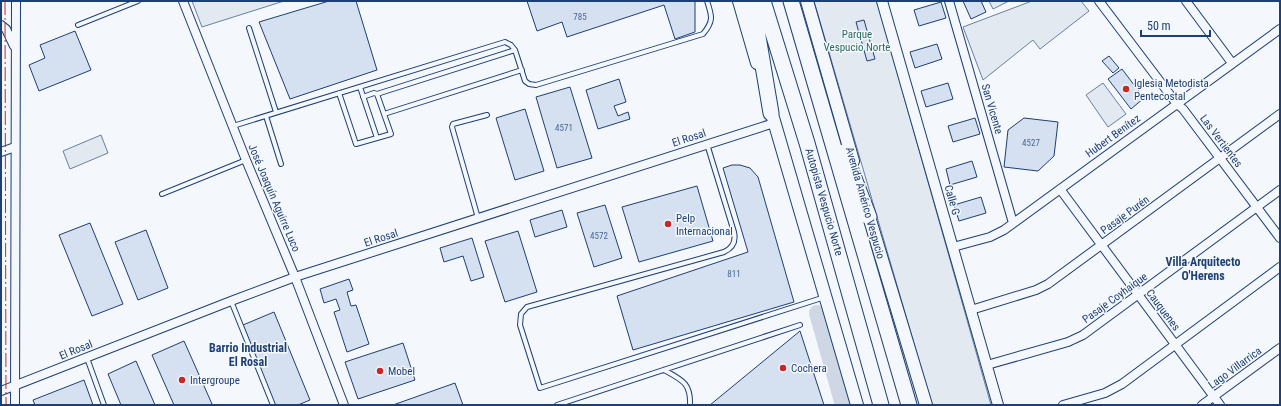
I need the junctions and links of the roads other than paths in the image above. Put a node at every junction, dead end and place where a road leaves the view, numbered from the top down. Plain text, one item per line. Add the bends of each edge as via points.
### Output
1 (16, 1) edge
2 (138, 1) edge
3 (183, 1) edge
4 (708, 1) edge
5 (739, 1) edge
6 (752, 1) edge
7 (763, 1) edge
8 (791, 1) edge
9 (807, 1) edge
10 (882, 1) edge
11 (949, 1) edge
12 (1099, 1) edge
13 (1186, 1) edge
14 (1, 25) edge
15 (78, 25) dead end
16 (249, 28) dead end
17 (1280, 29) edge
18 (801, 35) junction
19 (515, 50) junction
20 (16, 52) junction
21 (1232, 64) junction
22 (522, 70) junction
23 (360, 87) junction
24 (339, 93) junction
25 (377, 94) junction
26 (363, 97) junction
27 (1177, 104) junction
28 (276, 112) junction
29 (384, 114) junction
30 (1280, 114) edge
31 (487, 115) dead end
32 (266, 116) junction
33 (773, 118) junction
34 (232, 126) junction
35 (377, 138) junction
36 (707, 144) junction
37 (16, 147) junction
38 (1, 152) edge
39 (1220, 158) junction
40 (246, 160) junction
41 (281, 164) dead end
42 (1060, 189) junction
43 (1280, 190) edge
44 (162, 194) dead end
45 (1257, 207) junction
46 (869, 217) junction
47 (478, 218) junction
48 (1013, 223) junction
49 (1280, 238) edge
50 (1102, 245) junction
51 (953, 248) junction
52 (1280, 267) edge
53 (295, 277) junction
54 (1138, 294) junction
55 (825, 297) junction
56 (230, 301) junction
57 (971, 310) junction
58 (800, 325) dead end
59 (1175, 344) junction
60 (1279, 350) edge
61 (87, 357) junction
62 (987, 366) junction
63 (664, 370) junction
64 (15, 386) junction
65 (1, 392) edge
66 (1214, 397) junction
67 (15, 405) edge
68 (104, 405) edge
69 (272, 405) edge
70 (344, 405) edge
71 (558, 405) edge
72 (690, 405) edge
73 (857, 405) edge
74 (881, 405) edge
75 (909, 405) edge
76 (926, 405) edge
77 (998, 405) edge
78 (1063, 405) edge
79 (1202, 405) edge
80 (1220, 405) edge

1 - 20 street
2 - 15 lane
3 - 34 street, José Joaquín Aguirre Luco
4 - 22 lane via 710,25 703,34 536,85 525,81
5 - 33 main road
6 - 33 highway
7 - 74 highway, Autopista Vespucio Norte via 807,143
8 - 18 highway
9 - 46 main road, Avenida Américo Vespucio
10 - 51 street, Calle G
11 - 48 street, San Vicente
12 - 27 street, Las Vertientes
13 - 21 street
14 - 20 street via 6,29
16 - 28 lane
17 - 21 street, Hubert Benítez
18 - 46 highway
18 - 75 highway
19 - 22 lane
19 - 23 lane via 505,42
19 - 25 lane
20 - 37 street
21 - 27 street, Hubert Benítez
22 - 29 lane
23 - 24 lane
23 - 26 lane
24 - 28 lane
24 - 35 lane via 356,144
25 - 26 lane
25 - 29 lane
26 - 35 lane
27 - 39 street, Las Vertientes
27 - 42 street, Hubert Benítez
28 - 32 lane
29 - 35 lane via 391,134
30 - 39 street, Pasaje Purén
31 - 47 lane via 453,124 452,127
32 - 34 lane
32 - 41 lane
33 - 36 street, El Rosal
33 - 55 main road
34 - 40 street, José Joaquín Aguirre Luco
36 - 47 street, El Rosal
36 - 55 lane via 734,232 731,248 527,307 521,314 520,325 540,388
37 - 38 street
37 - 64 street
39 - 45 street, Las Vertientes
39 - 50 street, Pasaje Purén
40 - 44 lane
40 - 53 street, José Joaquín Aguirre Luco
42 - 48 street, Hubert Benítez
42 - 50 street, Cauquenes
43 - 45 street, Pasaje Coyhaique
45 - 49 street, Las Vertientes
45 - 54 street, Pasaje Coyhaique
46 - 76 main road, Avenida Américo Vespucio
47 - 53 street, El Rosal
48 - 51 street, Hubert Benítez via 996,235
50 - 54 street, Cauquenes
50 - 57 street, Pasaje Purén via 1042,287
51 - 57 street, Calle G
52 - 59 street
53 - 56 street, El Rosal
53 - 70 street, José Joaquín Aguirre Luco
54 - 59 street, Cauquenes
54 - 62 street, Pasaje Coyhaique via 1076,338
55 - 73 main road
56 - 61 street, El Rosal
56 - 69 lane
57 - 62 street, Calle G
58 - 63 lane
59 - 66 street, Cauquenes
59 - 78 street via 1114,388
60 - 66 street, Lago Villarrica
61 - 64 street, El Rosal
61 - 68 lane
62 - 77 street, Calle G
63 - 71 lane
63 - 72 lane via 685,385 690,394
64 - 65 street, El Rosal
64 - 67 street
66 - 79 street, Lago Villarrica
66 - 80 street, Cauquenes

